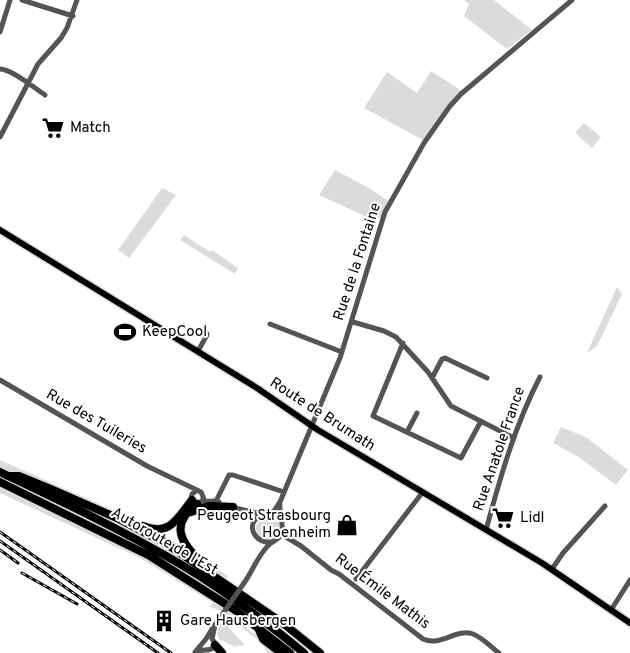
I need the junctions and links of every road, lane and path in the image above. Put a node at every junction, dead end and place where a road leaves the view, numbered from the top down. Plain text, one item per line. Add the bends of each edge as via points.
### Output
1 (10, 0) edge
2 (22, 0) edge
3 (77, 0) edge
4 (572, 0) edge
5 (73, 16) junction
6 (0, 32) edge
7 (0, 69) edge
8 (27, 84) junction
9 (20, 95) junction
10 (45, 95) dead end
11 (0, 130) edge
12 (0, 137) edge
13 (0, 230) edge
14 (353, 322) junction
15 (270, 324) dead end
16 (203, 330) dead end
17 (403, 343) junction
18 (198, 351) junction
19 (342, 352) junction
20 (540, 377) dead end
21 (432, 378) junction
22 (487, 378) dead end
23 (0, 380) edge
24 (417, 413) dead end
25 (481, 421) junction
26 (312, 426) junction
27 (407, 432) junction
28 (514, 438) junction
29 (0, 472) edge
30 (8, 476) junction
31 (0, 482) edge
32 (180, 483) junction
33 (196, 491) junction
34 (284, 492) junction
35 (422, 492) junction
36 (204, 495) junction
37 (195, 500) junction
38 (214, 501) junction
39 (280, 502) junction
40 (605, 506) dead end
41 (233, 507) junction
42 (248, 512) junction
43 (106, 513) junction
44 (268, 513) junction
45 (261, 514) junction
46 (183, 520) junction
47 (280, 520) junction
48 (254, 523) junction
49 (486, 530) junction
50 (281, 534) junction
51 (259, 540) junction
52 (272, 542) junction
53 (261, 556) junction
54 (552, 570) junction
55 (356, 579) dead end
56 (630, 580) edge
57 (223, 582) junction
58 (611, 610) junction
59 (630, 623) edge
60 (258, 628) junction
61 (209, 641) junction
62 (205, 649) junction
63 (195, 653) edge
64 (222, 653) edge
65 (281, 653) edge
66 (290, 653) edge
67 (304, 653) edge
68 (320, 653) edge
69 (499, 653) edge

1 - 6 street
2 - 5 street
3 - 5 street
4 - 14 street, Rue de la Fontaine via 467,88 424,142 385,212
5 - 8 street
7 - 8 street
8 - 9 street
8 - 10 street
9 - 11 street
9 - 12 street
13 - 18 main road, Route de Brumath
14 - 17 street via 388,332
14 - 19 street, Rue de la Fontaine
15 - 19 street
16 - 18 street via 207,334
17 - 21 street
17 - 27 street via 373,416
18 - 26 main road, Route de Brumath
19 - 26 street, Rue de la Fontaine
20 - 28 street, Rue Anatole France
21 - 22 street via 442,359 446,358
21 - 25 street via 451,406
23 - 32 street, Rue des Tuileries
24 - 27 street
25 - 27 street via 461,458
25 - 28 street
26 - 34 street, Rue de la Fontaine
26 - 35 main road, Route de Brumath
28 - 49 street, Rue Anatole France
29 - 30 highway, Autoroute de l’Est
30 - 43 highway via 19,476
30 - 67 highway, Autoroute de l’Est via 181,565 240,603
31 - 60 highway, Autoroute de l’Est via 150,556 215,596
32 - 33 street, Rue des Tuileries
32 - 37 street, Rue des Tuileries
33 - 36 street, Rue des Tuileries
33 - 37 street
34 - 38 street via 229,475
34 - 39 street, Rue de la Fontaine
35 - 49 main road, Route de Brumath
35 - 55 street
36 - 37 street
36 - 38 street, Rue des Tuileries
37 - 38 street, Rue des Tuileries
37 - 43 highway via 173,524 161,530 149,529
37 - 46 highway
38 - 41 street, Rue des Tuileries
39 - 44 street, Rue de la Fontaine via 274,512
39 - 47 street, Rue de la Fontaine
40 - 54 street
41 - 42 street, Rue des Tuileries
41 - 46 highway via 203,507
42 - 45 street, Rue des Tuileries
42 - 48 street
43 - 57 highway via 168,545
44 - 45 street
44 - 47 street
45 - 48 street
46 - 57 highway via 181,534 184,544
47 - 50 street, Rue de la Fontaine
48 - 51 street via 254,533
49 - 54 main road, Route de Brumath
50 - 52 street
50 - 69 street, Rue Émile Mathis via 339,574 422,639 437,641 470,633
51 - 52 street
51 - 53 street
52 - 53 street
53 - 61 street, bridge via 215,624
54 - 58 main road, Route de Brumath
56 - 58 street
57 - 68 highway
58 - 59 main road, Route de Brumath
60 - 65 highway via 263,638
60 - 66 highway, Autoroute de l’Est
61 - 62 street
61 - 62 street via 210,650
61 - 63 street
61 - 64 highway
62 - 63 street

